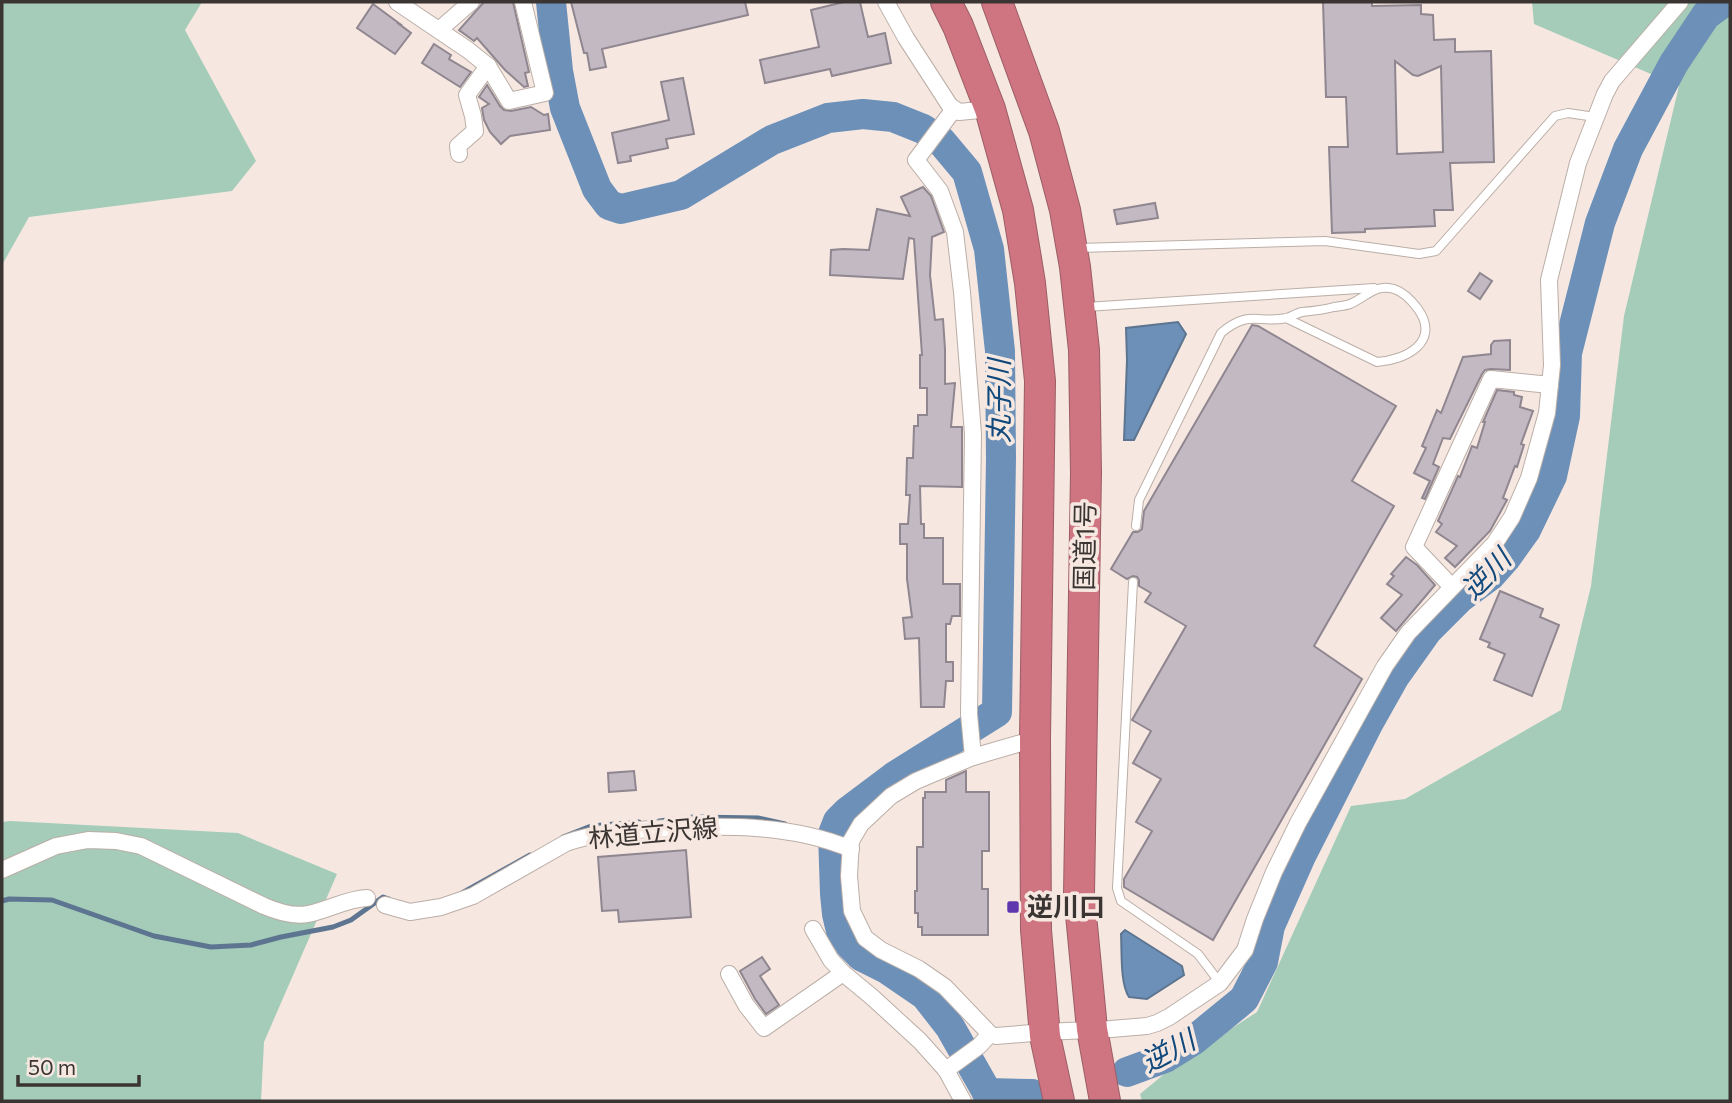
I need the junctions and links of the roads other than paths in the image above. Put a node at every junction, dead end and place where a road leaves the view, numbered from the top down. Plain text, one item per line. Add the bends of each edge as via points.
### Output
1 (397, 2) edge
2 (471, 2) edge
3 (523, 2) edge
4 (886, 2) edge
5 (946, 2) edge
6 (997, 2) edge
7 (1680, 2) edge
8 (439, 30) junction
9 (488, 66) junction
10 (954, 109) junction
11 (990, 109) junction
12 (1595, 117) junction
13 (459, 154) dead end
14 (1071, 248) junction
15 (1377, 288) junction
16 (1079, 307) junction
17 (1286, 318) junction
18 (1550, 385) junction
19 (1136, 526) dead end
20 (1133, 582) dead end
21 (1452, 587) junction
22 (1035, 739) junction
23 (973, 754) junction
24 (846, 847) junction
25 (2, 870) edge
26 (367, 898) dead end
27 (385, 905) dead end
28 (813, 929) dead end
29 (843, 973) junction
30 (729, 974) dead end
31 (1220, 983) junction
32 (1092, 1030) junction
33 (1045, 1032) junction
34 (984, 1040) junction
35 (950, 1067) junction
36 (963, 1101) edge
37 (1059, 1101) edge
38 (1105, 1101) edge

1 - 8 street
2 - 8 street
3 - 9 street via 545,93 509,101
4 - 10 street
5 - 11 highway, 国道1号
6 - 14 highway, 国道1号 via 1044,131
7 - 12 street via 1612,81
8 - 9 street
9 - 13 street via 467,95 475,131 458,146
10 - 11 street
10 - 23 street via 916,160 940,191 955,232 962,292 973,434 969,718
11 - 22 highway, 国道1号 via 1018,210 1040,381
12 - 14 lane via 1555,116 1436,251 1419,254 1325,241
12 - 18 street via 1578,163 1549,280
14 - 16 highway, 国道1号
15 - 16 lane
15 - 17 lane via 1350,304
15 - 17 lane via 1393,288 1410,299 1425,321 1425,336 1414,351 1392,361 1377,362
16 - 32 highway, 国道1号 via 1086,473 1079,894
17 - 19 lane via 1243,319 1221,333 1139,500
18 - 21 street via 1529,478 1512,517 1495,543
18 - 21 street via 1491,379 1414,547
20 - 31 lane via 1117,888 1121,901 1198,954
21 - 31 street via 1408,633 1385,666 1298,823 1245,950
22 - 23 street
22 - 33 highway, 国道1号 via 1036,930
23 - 24 street via 891,796 861,824
24 - 27 street, 林道立沢線 via 813,836 761,828 702,826 603,834 566,843 474,896 441,907 410,912
24 - 34 street via 852,911 865,938 945,987
25 - 26 street via 56,846 116,841 141,846 283,914 306,915 353,898
28 - 29 street
29 - 30 street via 764,1028
29 - 35 street
31 - 32 street via 1157,1023
32 - 33 street
32 - 38 highway, 国道1号
33 - 34 street
33 - 37 highway, 国道1号
34 - 35 street
35 - 36 street

